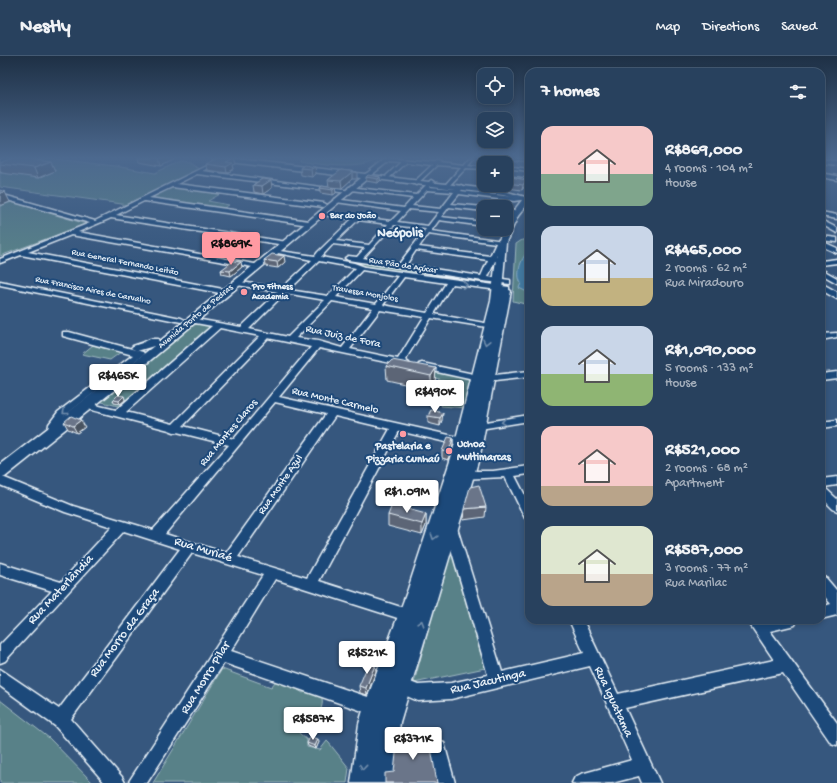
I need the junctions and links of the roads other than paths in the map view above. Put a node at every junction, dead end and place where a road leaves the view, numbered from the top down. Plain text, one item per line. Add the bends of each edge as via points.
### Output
1 (157, 192) edge
2 (224, 192) edge
3 (253, 192) edge
4 (345, 192) edge
5 (345, 192) edge
6 (367, 192) edge
7 (422, 192) edge
8 (458, 192) edge
9 (471, 192) edge
10 (504, 192) edge
11 (248, 195) junction
12 (0, 196) edge
13 (418, 197) junction
14 (525, 197) edge
15 (525, 198) edge
16 (143, 199) junction
17 (336, 200) junction
18 (525, 201) edge
19 (448, 205) junction
20 (407, 208) junction
21 (477, 208) edge
22 (323, 209) junction
23 (444, 211) junction
24 (825, 215) edge
25 (110, 216) junction
26 (837, 217) edge
27 (356, 218) junction
28 (438, 218) junction
29 (513, 221) edge
30 (307, 222) junction
31 (96, 223) junction
32 (393, 223) junction
33 (477, 223) edge
34 (825, 224) edge
35 (429, 230) junction
36 (837, 231) edge
37 (71, 234) junction
38 (504, 236) edge
39 (510, 236) edge
40 (825, 236) edge
41 (837, 236) edge
42 (825, 237) edge
43 (837, 240) edge
44 (332, 242) junction
45 (501, 242) junction
46 (825, 245) edge
47 (280, 246) junction
48 (370, 247) junction
49 (415, 248) junction
50 (836, 250) edge
51 (21, 253) junction
52 (319, 256) junction
53 (359, 259) junction
54 (341, 260) junction
55 (497, 260) junction
56 (0, 261) edge
57 (837, 261) edge
58 (825, 262) edge
59 (254, 265) junction
60 (401, 266) junction
61 (360, 268) junction
62 (825, 274) edge
63 (402, 275) junction
64 (483, 279) junction
65 (837, 281) edge
66 (449, 282) junction
67 (825, 282) edge
68 (0, 283) edge
69 (237, 283) junction
70 (502, 285) junction
71 (825, 288) edge
72 (284, 290) junction
73 (837, 290) edge
74 (222, 291) junction
75 (837, 296) edge
76 (330, 298) junction
77 (378, 307) junction
78 (430, 316) junction
79 (181, 320) junction
80 (193, 320) junction
81 (218, 325) junction
82 (490, 326) junction
83 (244, 330) junction
84 (66, 334) dead end
85 (267, 334) junction
86 (837, 336) edge
87 (825, 337) edge
88 (292, 339) junction
89 (318, 344) junction
90 (345, 350) junction
91 (143, 353) junction
92 (400, 362) junction
93 (525, 374) edge
94 (837, 375) edge
95 (825, 377) edge
96 (483, 378) junction
97 (273, 399) junction
98 (87, 406) junction
99 (332, 413) junction
100 (118, 414) junction
101 (525, 419) edge
102 (837, 423) edge
103 (825, 424) edge
104 (396, 427) junction
105 (174, 429) junction
106 (53, 431) junction
107 (469, 432) junction
108 (236, 443) junction
109 (525, 471) edge
110 (0, 473) edge
111 (508, 473) junction
112 (460, 475) junction
113 (0, 480) edge
114 (837, 481) edge
115 (825, 482) edge
116 (825, 494) edge
117 (837, 506) edge
118 (525, 507) edge
119 (122, 525) junction
120 (451, 528) junction
121 (156, 536) junction
122 (190, 546) junction
123 (230, 558) junction
124 (0, 569) edge
125 (272, 572) junction
126 (310, 585) junction
127 (825, 587) edge
128 (62, 588) junction
129 (837, 601) edge
130 (837, 609) edge
131 (825, 612) edge
132 (407, 615) junction
133 (578, 624) edge
134 (756, 624) edge
135 (221, 655) junction
136 (0, 656) edge
137 (593, 658) junction
138 (786, 665) junction
139 (0, 677) edge
140 (384, 679) junction
141 (497, 680) junction
142 (402, 687) junction
143 (614, 703) junction
144 (374, 707) junction
145 (60, 720) junction
146 (837, 736) edge
147 (438, 749) dead end
148 (643, 766) junction
149 (116, 783) edge
150 (137, 783) edge
151 (362, 783) edge
152 (382, 783) edge
153 (446, 783) edge
154 (581, 783) edge
155 (650, 783) edge

1 - 16 street
2 - 11 street
3 - 11 street
4 - 17 main road, Avenida Porto de Pedras
5 - 22 main road, Avenida Porto de Pedras
6 - 13 street
7 - 13 street
8 - 19 street
9 - 15 street via 514,199
10 - 14 main road
11 - 22 street
12 - 31 street
13 - 20 street
16 - 25 street
16 - 30 street
17 - 20 street
17 - 22 main road, Avenida Porto de Pedras
18 - 29 main road
19 - 21 street
19 - 23 street
20 - 23 street
20 - 32 street
22 - 27 street
22 - 30 main road, Avenida Porto de Pedras
23 - 28 street
24 - 26 street
25 - 31 street
25 - 47 street, Rua Pão de Açúcar
27 - 32 street
27 - 44 street
28 - 33 street
28 - 35 street
30 - 47 main road, Avenida Porto de Pedras
31 - 37 street
32 - 35 street
32 - 48 street
34 - 36 street
35 - 45 street
35 - 49 street
37 - 51 street
37 - 59 street
38 - 45 main road
39 - 70 main road
40 - 41 main road
42 - 43 main road
44 - 48 street
44 - 52 street
45 - 55 main road
46 - 50 street
47 - 52 street, Rua Pão de Açúcar
47 - 59 main road, Avenida Porto de Pedras
48 - 53 street
49 - 55 street
49 - 60 street
51 - 56 street
51 - 74 street, Rua General Fernando Leitão
52 - 54 street, Rua Pão de Açúcar
52 - 72 street
53 - 54 street, Rua Pão de Açúcar
53 - 60 street, Rua Pão de Açúcar
54 - 61 street, Rua Pão de Açúcar
55 - 64 street
55 - 70 main road
57 - 58 street
59 - 69 main road, Avenida Porto de Pedras
59 - 74 main road, Avenida Porto de Pedras
60 - 64 street, Rua Pão de Açúcar
61 - 63 street, Rua Pão de Açúcar
61 - 76 street
62 - 65 street
63 - 66 street, Rua Pão de Açúcar
63 - 77 street
64 - 70 street, Rua Pão de Açúcar
66 -> 70 street, Rua Pão de Açúcar
66 - 78 street
67 - 73 main road
68 - 79 street, Rua Francisco Aires de Carvalho
69 - 72 street, Travessa Monjolos
69 - 74 main road, Avenida Porto de Pedras
70 - 82 main road
70 - 96 main road
71 - 75 main road
72 - 76 street, Travessa Monjolos
72 - 83 street
74 - 79 main road, Avenida Porto de Pedras
74 - 80 main road, Avenida Porto de Pedras
76 - 77 street, Travessa Monjolos
76 - 88 street
77 - 78 street, Travessa Monjolos
77 - 90 street
78 - 82 street, Travessa Monjolos
78 - 92 street
79 - 91 main road, Avenida Porto de Pedras
80 - 81 street, Rua Juiz de Fora
80 - 91 main road, Avenida Porto de Pedras
81 - 83 street, Rua Juiz de Fora
81 - 100 street
82 -> 96 main road
83 - 85 street, Rua Juiz de Fora
84 - 91 street
85 - 88 street, Rua Juiz de Fora
85 - 105 street
86 - 87 street
88 - 89 street, Rua Juiz de Fora
89 - 90 street, Rua Juiz de Fora
89 - 97 street, Rua Montes Claros
90 - 92 street, Rua Juiz de Fora
91 - 98 main road, Avenida Porto de Pedras
91 -> 106 street, Avenida Porto de Pedras via 61,414 54,424
92 - 96 street, Rua Juiz de Fora
93 - 96 street, Rua Juiz de Fora
94 - 95 street
96 - 107 main road
97 - 99 street, Rua Monte Carmelo
97 - 108 street, Rua Montes Claros
98 - 100 street
98 - 106 main road, Avenida Porto de Pedras
99 - 104 street, Rua Monte Carmelo
99 - 123 street, Rua Monte Azul
100 - 105 street
101 -> 107 street
102 - 103 street
104 - 107 street, Rua Monte Carmelo
104 - 126 street
105 - 108 street
106 - 110 main road, Avenida Porto de Pedras
107 - 112 main road
107 - 112 main road
108 - 121 street, Rua Montes Claros
109 - 111 street
111 - 112 street
111 - 118 street
112 - 120 main road
112 -> 132 main road
113 - 119 street, Rua Muriaé via 69,509
114 - 115 street
116 - 117 street
119 - 121 street, Rua Muriaé
119 - 128 street, Rua Materlândia
120 - 141 street
142 -> 120 main road
121 - 122 street, Rua Muriaé
122 - 123 street, Rua Muriaé
122 - 145 street, Rua Morro da Graça
123 - 125 street, Rua Muriaé
124 - 128 street
125 - 126 street, Rua Muriaé
125 - 135 street, Rua Morro Pilar
126 - 132 street, Rua Muriaé
127 - 129 street
128 - 136 street, Rua Materlândia
130 - 131 street
132 - 140 main road
133 - 137 street, Rua Iguatama
134 - 138 street
135 - 144 street
135 - 150 street, Rua Morro Pilar
137 - 141 street, Rua Jacutinga
137 - 143 street, Rua Iguatama
138 - 143 street
138 - 146 street
139 - 145 street
140 - 142 street, Rua Jacutinga
140 - 144 main road
141 - 142 street, Rua Jacutinga via 430,693 418,693
142 - 152 main road via 390,722
143 - 148 street, Rua Iguatama
144 -> 151 main road via 369,724
145 - 149 street
147 - 153 street
148 - 154 street
148 - 155 street, Rua Iguatama

